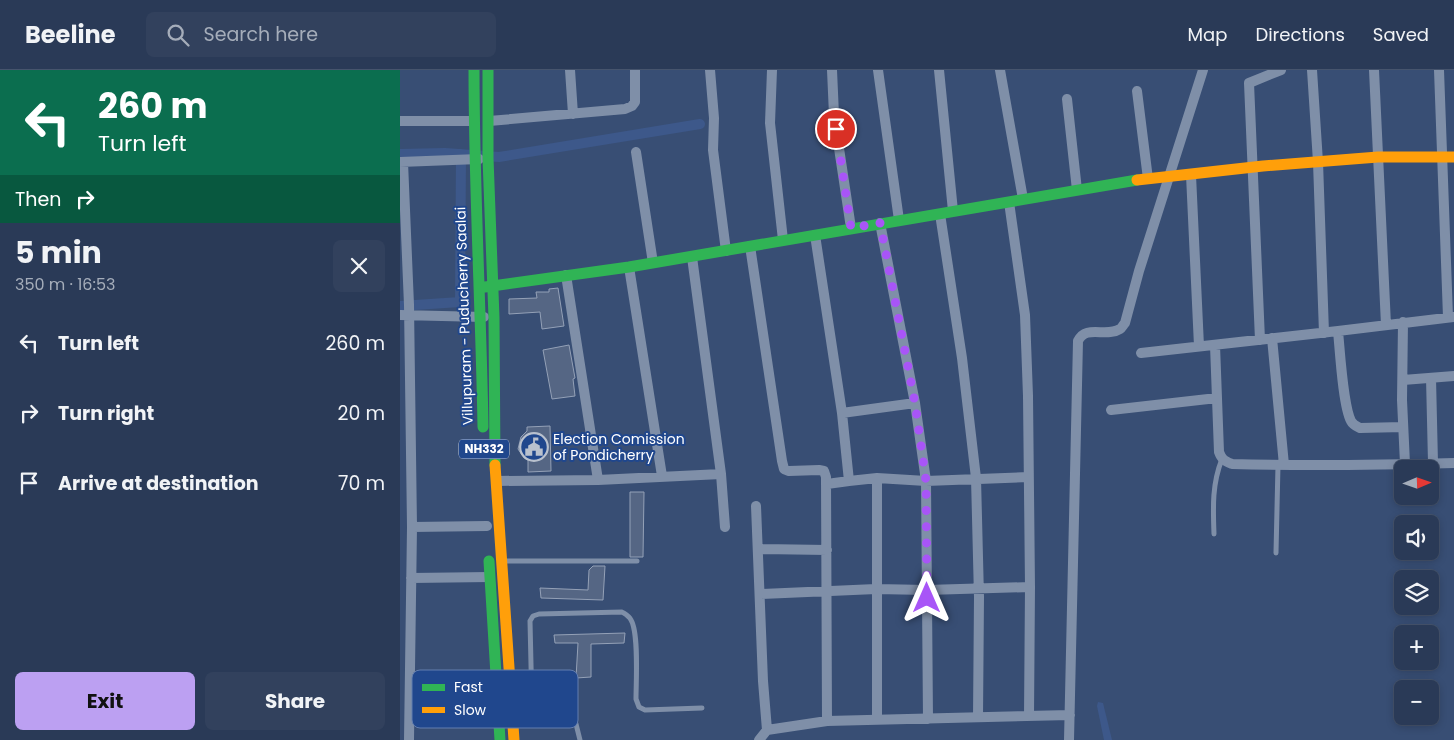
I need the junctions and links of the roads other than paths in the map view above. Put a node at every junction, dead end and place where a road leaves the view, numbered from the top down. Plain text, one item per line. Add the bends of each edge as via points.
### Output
1 (474, 70) edge
2 (488, 70) edge
3 (570, 70) edge
4 (635, 70) edge
5 (710, 70) edge
6 (772, 70) edge
7 (832, 70) edge
8 (878, 70) edge
9 (939, 70) edge
10 (1000, 70) edge
11 (1203, 70) edge
12 (1281, 70) edge
13 (1312, 70) edge
14 (1374, 70) edge
15 (1439, 70) edge
16 (1137, 91) dead end
17 (1066, 99) dead end
18 (573, 114) junction
19 (400, 121) edge
20 (474, 121) junction
21 (489, 121) junction
22 (636, 152) dead end
23 (1449, 157) edge
24 (1378, 158) junction
25 (474, 159) junction
26 (488, 159) junction
27 (402, 162) edge
28 (1318, 162) junction
29 (1252, 167) junction
30 (1191, 175) junction
31 (1169, 177) junction
32 (1148, 180) junction
33 (1077, 190) junction
34 (1023, 199) junction
35 (1009, 202) junction
36 (953, 211) junction
37 (940, 214) junction
38 (899, 220) junction
39 (880, 223) junction
40 (851, 228) junction
41 (815, 235) junction
42 (783, 240) junction
43 (750, 246) junction
44 (726, 251) junction
45 (692, 257) junction
46 (653, 263) junction
47 (629, 268) junction
48 (566, 276) junction
49 (493, 286) junction
50 (480, 288) junction
51 (404, 316) edge
52 (481, 316) junction
53 (1451, 317) edge
54 (494, 318) junction
55 (1403, 322) junction
56 (1386, 325) junction
57 (1338, 331) junction
58 (1324, 333) junction
59 (1272, 338) junction
60 (1260, 340) junction
61 (1215, 345) junction
62 (1199, 346) junction
63 (1141, 353) dead end
64 (1454, 376) edge
65 (1431, 378) junction
66 (1403, 380) junction
67 (1217, 398) junction
68 (915, 403) junction
69 (1111, 410) dead end
70 (842, 413) junction
71 (1403, 427) junction
72 (489, 449) junction
73 (1222, 459) junction
74 (1405, 460) edge
75 (1433, 460) edge
76 (1439, 463) edge
77 (1454, 463) edge
78 (1394, 464) edge
79 (1281, 465) junction
80 (721, 474) junction
81 (662, 476) junction
82 (1028, 477) junction
83 (877, 478) junction
84 (976, 478) junction
85 (598, 480) junction
86 (496, 481) junction
87 (849, 481) junction
88 (926, 481) junction
89 (827, 484) junction
90 (405, 489) edge
91 (486, 497) dead end
92 (756, 506) dead end
93 (487, 526) dead end
94 (725, 526) dead end
95 (412, 527) junction
96 (1214, 534) dead end
97 (759, 549) junction
98 (827, 550) junction
99 (1276, 553) dead end
100 (493, 558) junction
101 (637, 561) dead end
102 (411, 578) junction
103 (490, 578) junction
104 (1030, 587) junction
105 (876, 589) junction
106 (979, 589) junction
107 (927, 590) junction
108 (827, 592) junction
109 (761, 594) junction
110 (496, 670) edge
111 (506, 670) edge
112 (531, 670) edge
113 (702, 708) dead end
114 (1070, 715) junction
115 (1029, 716) junction
116 (978, 718) junction
117 (928, 719) junction
118 (877, 720) junction
119 (827, 721) junction
120 (767, 730) junction
121 (409, 740) edge
122 (759, 740) edge
123 (1069, 740) edge

1 - 20 main road, Villupuram - Puducherry Saalai / NH332
2 - 21 main road, NH332
3 - 18 street
4 - 18 street via 636,95 632,106
5 - 44 street via 713,150
6 - 42 street via 770,123
7 - 40 street via 832,101
8 - 38 street
9 - 36 street
10 - 34 street
11 - 31 street
12 - 29 street via 1248,83
13 - 28 street
14 - 24 street
15 - 23 street
16 - 32 street
17 - 33 street
18 - 21 street
19 - 20 street
20 - 25 main road, Villupuram - Puducherry Saalai / NH332
21 - 26 main road, NH332
22 - 46 street
23 - 24 main road
23 - 53 street
24 - 28 main road
24 - 56 street
25 - 26 street
25 - 27 street
25 - 50 main road, Villupuram - Puducherry Saalai / NH332
26 - 49 main road, NH332
27 - 51 street
28 - 29 main road
28 - 58 street
29 - 30 main road
29 - 60 street
30 - 31 main road
30 - 62 street
31 - 32 main road
31 - 114 street via 1125,323 1119,330 1083,334 1078,341
32 - 33 main road
33 - 34 main road
34 - 35 main road
35 - 36 main road
35 - 82 street via 1025,315
36 - 37 main road
37 - 38 main road
37 - 84 street
38 - 39 main road
39 - 40 main road
39 - 68 street
40 - 41 main road
41 - 42 main road
41 - 70 street
42 - 43 main road
43 - 44 main road
43 - 89 street via 784,469 824,471
44 - 45 main road
45 - 46 main road
45 - 80 street
46 - 47 main road
47 - 48 main road
47 - 81 street
48 - 49 main road
48 - 85 street
49 - 50 main road
49 - 54 main road, NH332
50 - 52 main road, Villupuram - Puducherry Saalai / NH332
51 - 52 street
51 - 90 street
52 - 54 street
52 - 72 main road, Villupuram - Puducherry Saalai / NH332
53 - 55 street
54 - 72 main road, NH332
55 - 56 street
55 - 66 street
56 - 57 street
57 - 58 street
57 - 71 street via 1346,403 1354,426
58 - 59 street
59 - 60 street
59 - 79 street
60 - 61 street
61 - 62 street
61 - 67 street
62 - 63 street
64 - 65 street
65 - 66 street
65 - 75 street
66 - 71 street
67 - 69 street
67 - 73 street
68 - 70 street
68 - 88 street
70 - 87 street
71 - 74 street
72 - 86 main road, NH332
72 - 91 main road, Villupuram - Puducherry Saalai / NH332
73 - 79 street via 1232,464
73 - 96 lane via 1214,485
76 - 77 street
78 - 79 street
79 - 99 lane
80 - 81 street
80 - 94 street
81 - 85 street
82 - 84 street
82 - 104 street
83 - 87 street
83 - 88 street
83 - 105 street
84 - 88 street
84 - 106 street
85 - 86 street
86 - 100 main road, NH332
87 - 89 street
88 - 107 street
89 - 98 street
90 - 95 street
92 - 97 street
93 - 95 street
95 - 102 street
97 - 98 street
97 - 109 street
98 - 108 street
100 - 101 lane
100 - 103 main road, NH332
100 - 111 main road, NH332
102 - 103 street
102 - 121 street
103 - 110 main road, NH332
104 - 106 street
104 - 115 street
105 - 107 street
105 - 108 street
105 - 118 street
106 - 107 street
106 - 116 street
107 - 117 street
108 - 109 street
108 - 119 street
109 - 120 street
112 - 113 lane via 530,621 533,616 622,612 632,621 639,707 645,710
114 - 115 street
114 - 123 street
115 - 116 street
116 - 117 street
117 - 118 street
118 - 119 street
119 - 120 street
120 - 122 street

